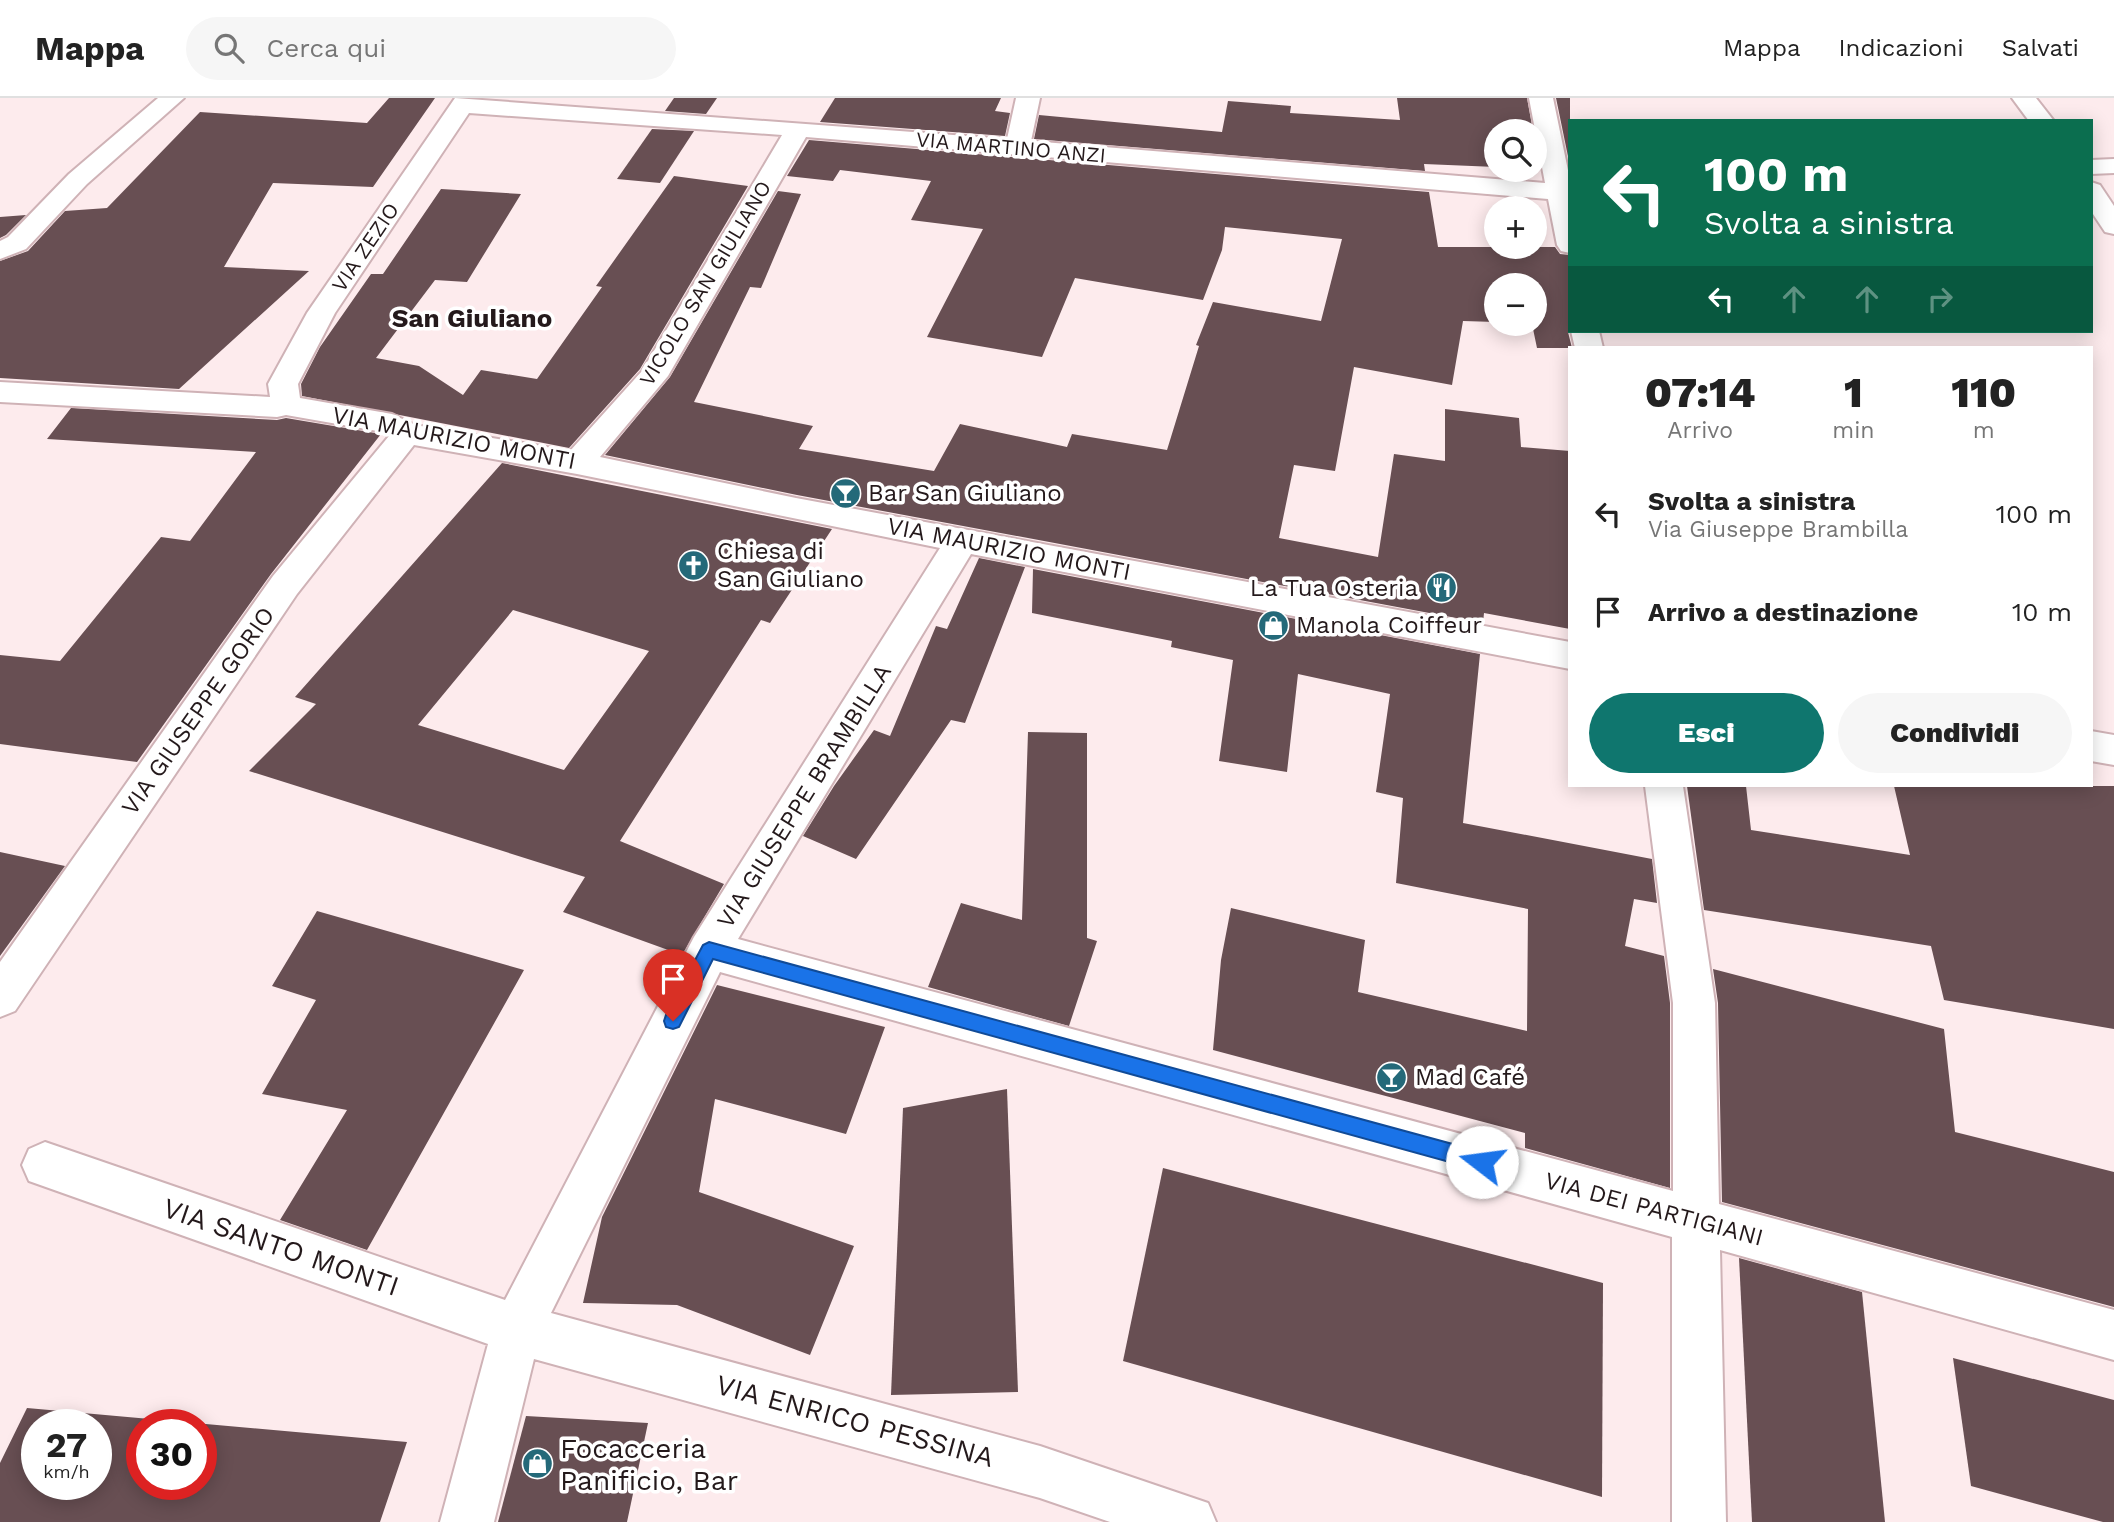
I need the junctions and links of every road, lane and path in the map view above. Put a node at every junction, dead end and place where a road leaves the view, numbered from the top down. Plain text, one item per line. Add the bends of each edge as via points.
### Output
1 (172, 98) edge
2 (1028, 98) edge
3 (1541, 98) edge
4 (2024, 98) edge
5 (464, 102) edge
6 (2040, 119) edge
7 (798, 129) junction
8 (1017, 148) junction
9 (2114, 166) edge
10 (2093, 167) edge
11 (1560, 192) junction
12 (2093, 193) edge
13 (2114, 226) edge
14 (1568, 234) edge
15 (0, 251) edge
16 (0, 392) edge
17 (286, 405) junction
18 (407, 433) junction
19 (577, 463) junction
20 (963, 539) junction
21 (1568, 656) edge
22 (2093, 746) edge
23 (2114, 750) edge
24 (1664, 787) edge
25 (709, 950) junction
26 (0, 997) edge
27 (45, 1165) dead end
28 (1696, 1220) junction
29 (517, 1329) junction
30 (2114, 1335) edge
31 (467, 1522) edge
32 (1189, 1522) edge
33 (1699, 1522) edge

1 - 15 street via 78,179 17,243
2 - 8 street
3 - 11 street
4 - 6 street
5 - 7 street, VIA MARTINO ANZI
5 - 17 street, VIA ZEZIO via 321,313 283,384
7 - 8 street, VIA MARTINO ANZI
7 - 19 street, VICOLO SAN GIULIANO via 653,376
8 - 11 street, VIA MARTINO ANZI
9 - 10 street
11 - 14 street
12 - 13 street
16 - 17 street, VIA MAURIZIO MONTI
17 - 18 street, VIA MAURIZIO MONTI via 393,424
18 - 19 street, VIA MAURIZIO MONTI
18 - 26 street, VIA GIUSEPPE GORIO via 285,585
19 - 20 street, VIA MAURIZIO MONTI
20 - 21 street, VIA MAURIZIO MONTI
20 - 25 street, VIA GIUSEPPE BRAMBILLA
22 - 23 street
24 - 28 street via 1694,1003
25 - 28 street, VIA DEI PARTIGIANI
25 - 29 street, VIA GIUSEPPE BRAMBILLA
27 - 29 street, VIA SANTO MONTI
28 - 30 street, VIA DEI PARTIGIANI
28 - 33 street
29 - 31 street, VIA GIUSEPPE BRAMBILLA
29 - 32 street, VIA ENRICO PESSINA via 1040,1472

